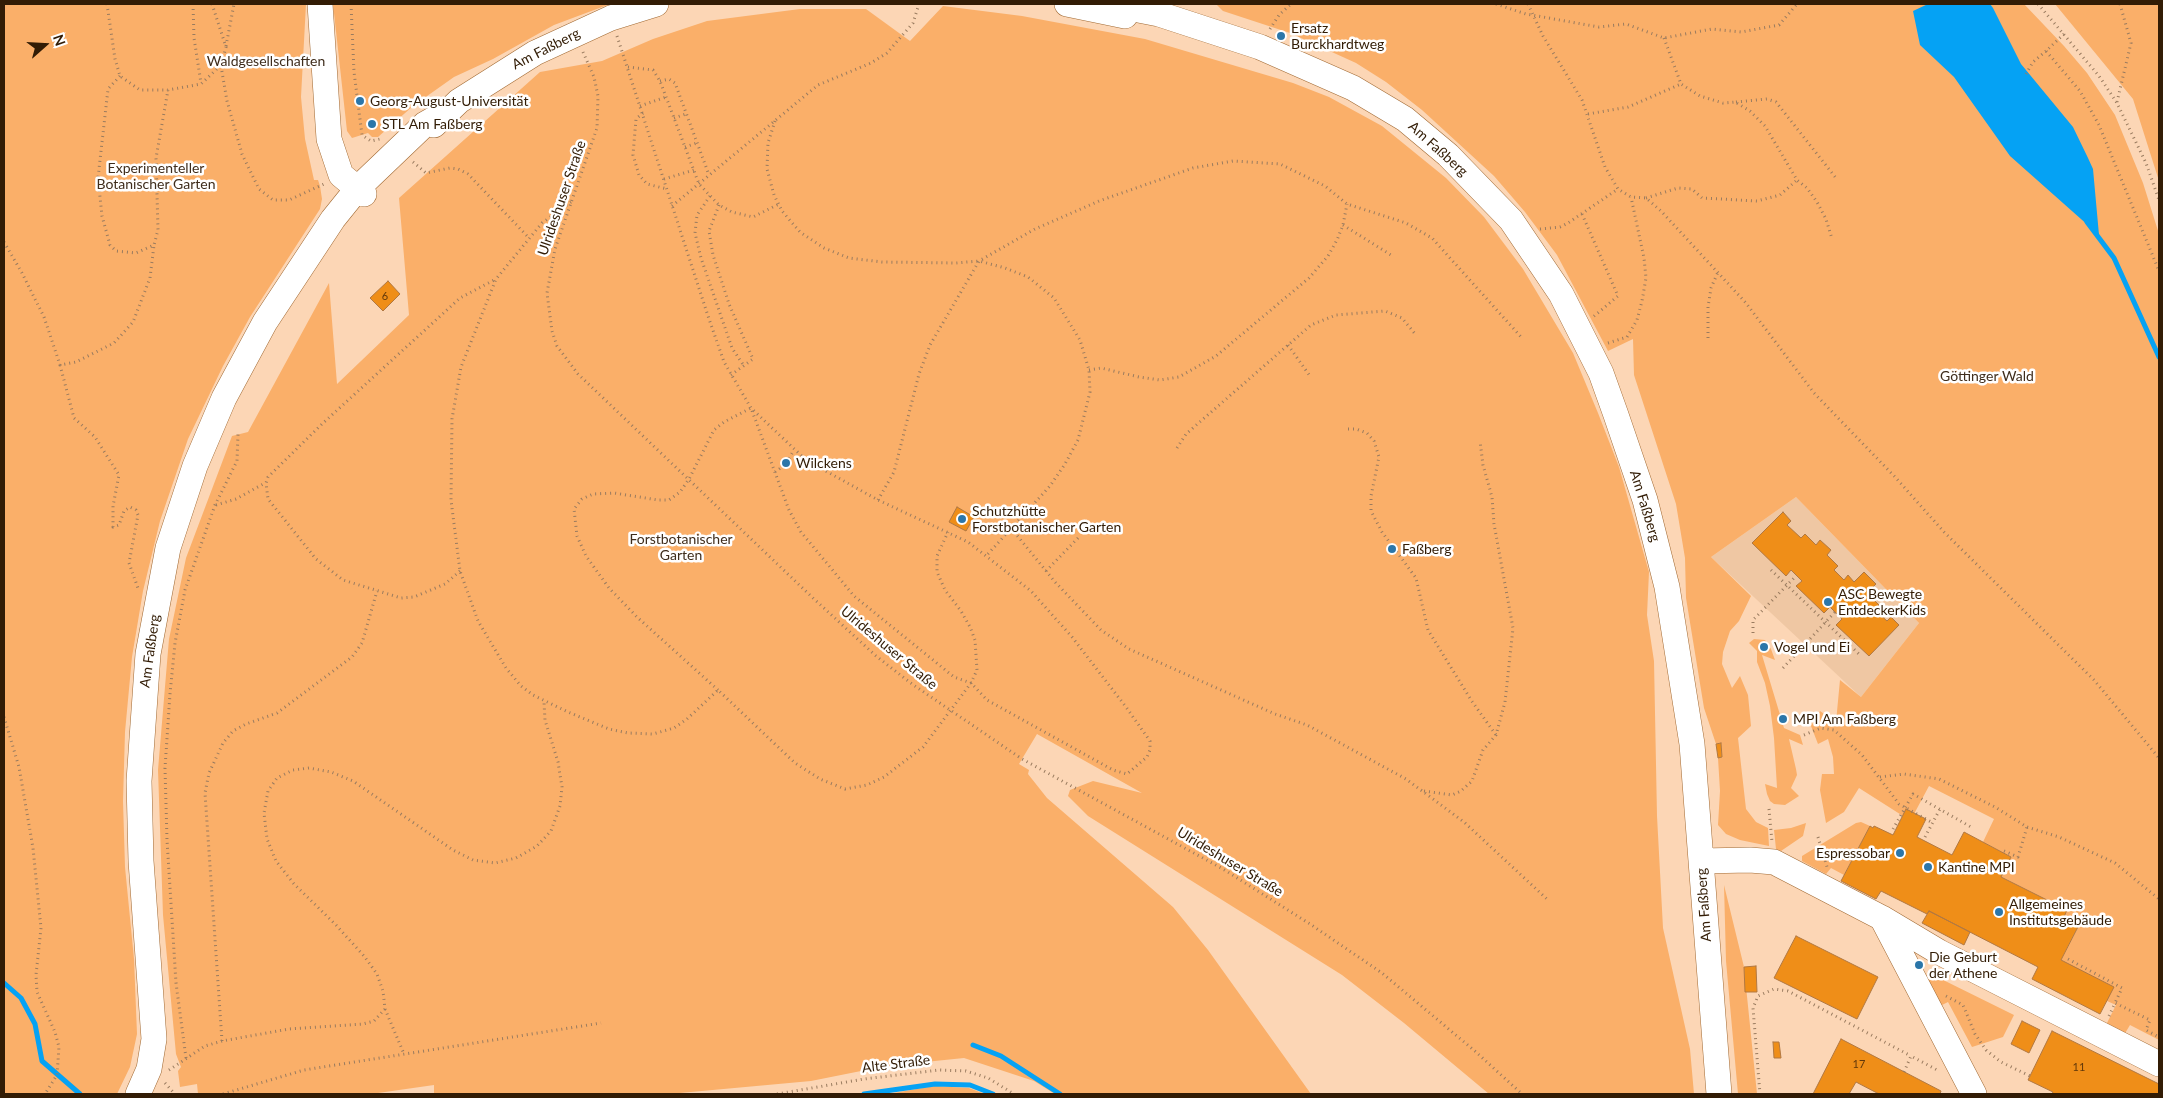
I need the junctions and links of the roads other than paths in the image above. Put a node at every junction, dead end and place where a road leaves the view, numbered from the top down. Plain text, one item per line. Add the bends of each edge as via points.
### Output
1 (320, 4) edge
2 (656, 4) edge
3 (1067, 4) edge
4 (1108, 4) edge
5 (1164, 15) edge
6 (354, 186) junction
7 (1701, 861) junction
8 (1882, 918) junction
9 (2159, 1064) edge
10 (148, 1083) edge
11 (1719, 1094) edge
12 (1974, 1094) edge

1 - 6 street via 325,90 340,149
2 - 6 street, Am Faßberg via 574,34 503,71
3 - 5 street, Am Faßberg
4 - 5 street, Am Faßberg
5 - 7 street, Am Faßberg via 1256,54 1289,61 1353,88 1405,119 1448,155 1511,220 1561,294 1601,373 1645,500 1657,546 1667,587 1692,744
6 - 10 street, Am Faßberg via 265,322 224,398 195,466 168,548 148,654 138,781 154,1021
7 - 8 street via 1774,862
7 - 11 street, Am Faßberg
8 - 9 street via 1939,952
8 - 12 street

